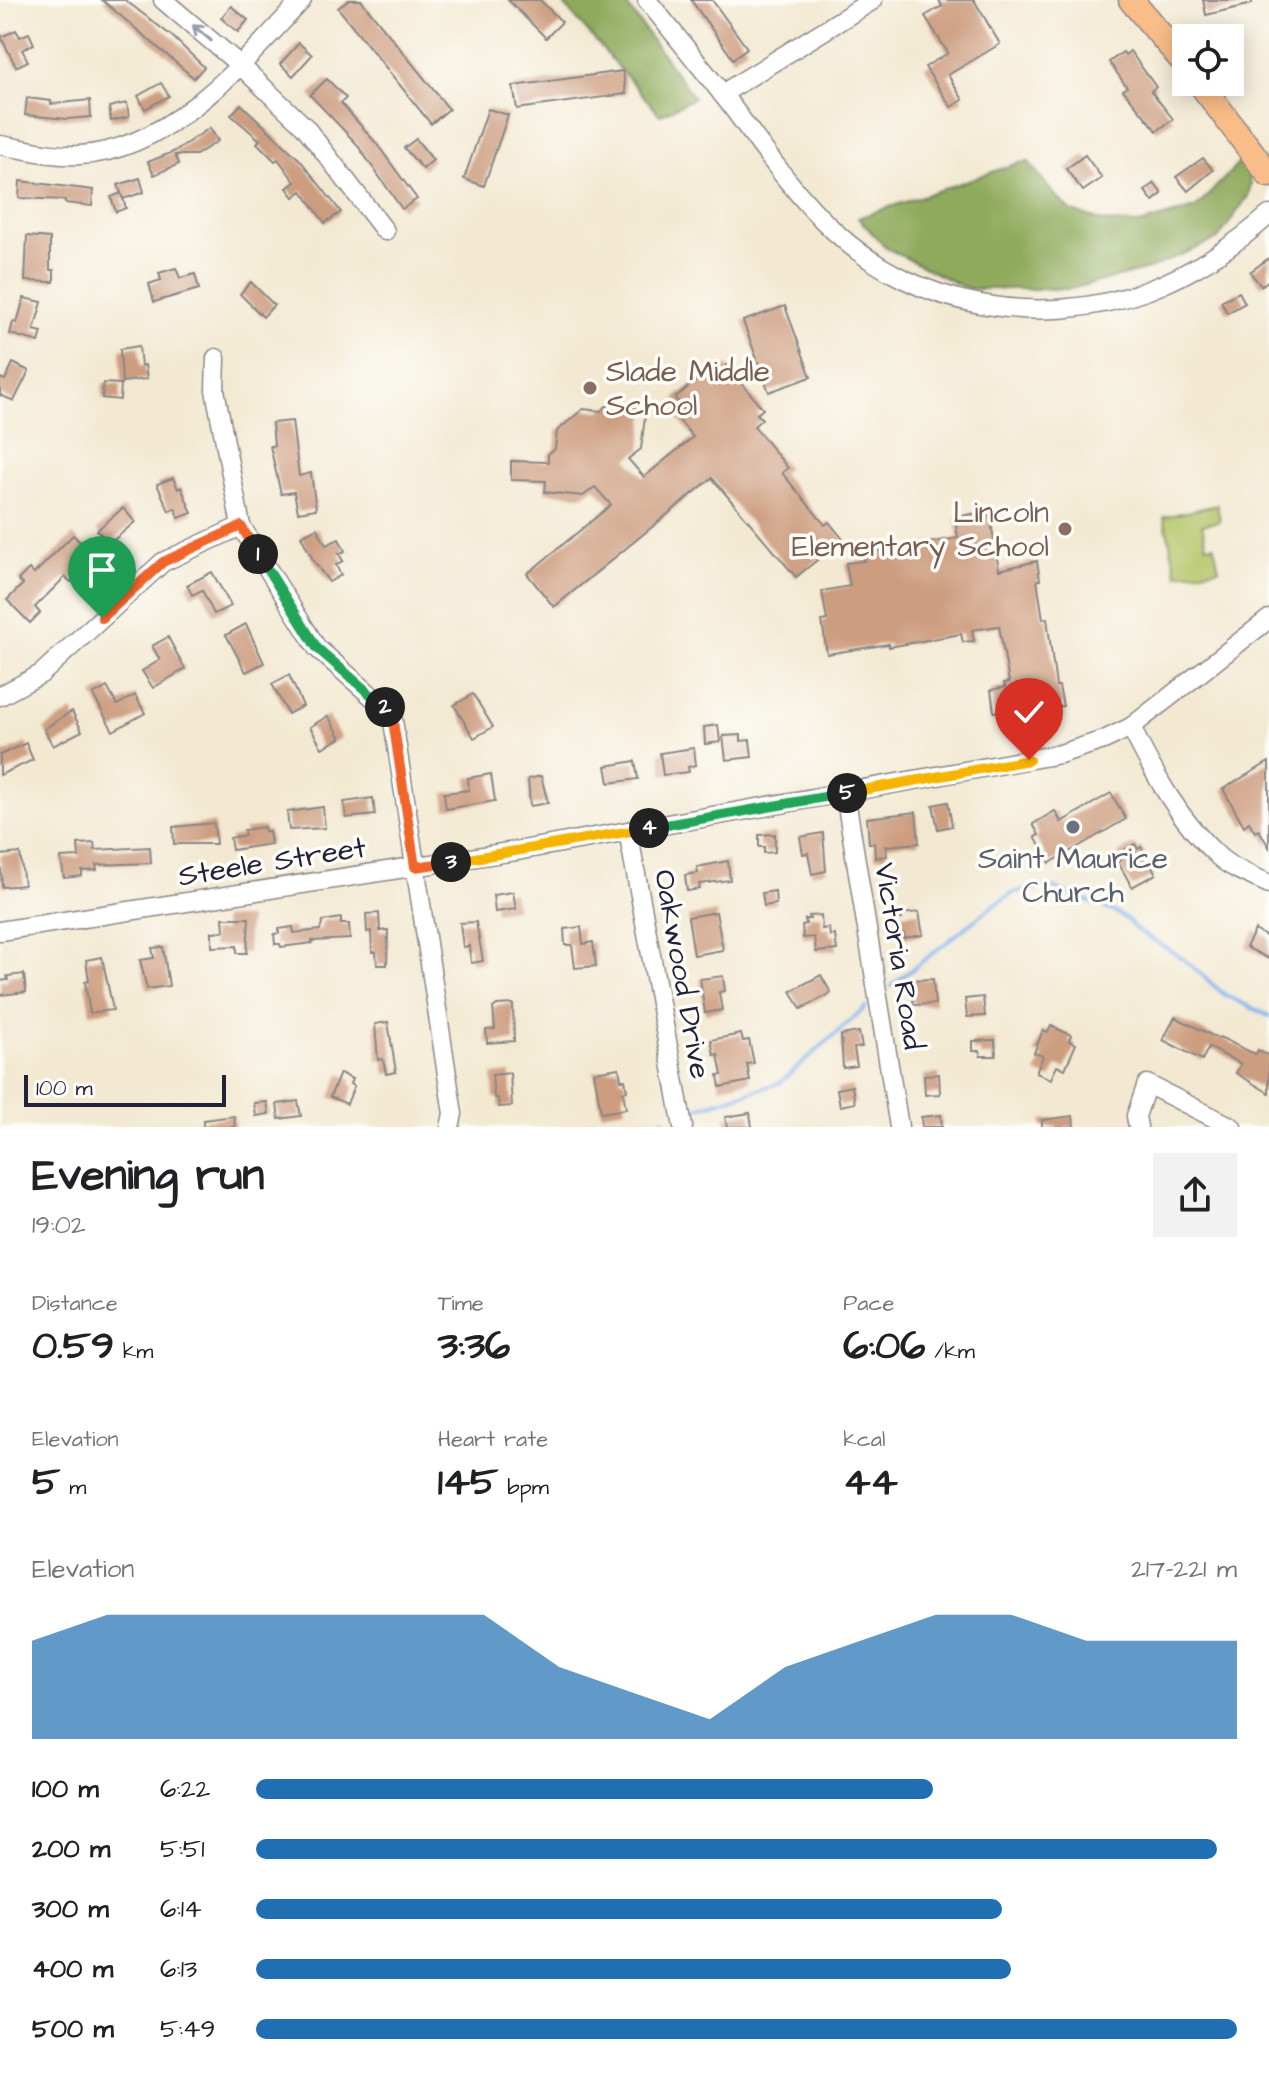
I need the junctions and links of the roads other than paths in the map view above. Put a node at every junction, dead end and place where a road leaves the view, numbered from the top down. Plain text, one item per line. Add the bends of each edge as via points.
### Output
1 (163, 0) edge
2 (302, 0) edge
3 (647, 0) edge
4 (1131, 0) edge
5 (865, 2) edge
6 (1172, 48) edge
7 (241, 66) junction
8 (722, 94) junction
9 (1210, 96) edge
10 (0, 145) edge
11 (1269, 175) edge
12 (1269, 215) edge
13 (385, 231) dead end
14 (216, 358) dead end
15 (241, 526) junction
16 (1269, 619) edge
17 (0, 696) edge
18 (1131, 727) junction
19 (845, 793) junction
20 (628, 831) junction
21 (415, 867) junction
22 (1269, 884) edge
23 (0, 931) edge
24 (450, 1127) edge
25 (683, 1127) edge
26 (899, 1127) edge
27 (1138, 1127) edge
28 (1232, 1127) edge

7 -> 1 street
2 - 7 street
3 - 8 street
4 - 6 main road
5 - 8 street
7 - 10 street via 204,101 107,152 77,155
7 - 13 street via 305,127
8 - 12 street via 834,231 894,274 953,298 1014,309 1123,298 1176,279
9 - 11 main road
14 - 15 street via 215,390
15 - 17 street via 163,562 41,674
15 - 21 street via 317,648 392,714
16 - 18 street, Steele Street
18 - 19 street, Steele Street via 1060,754
18 - 22 street via 1159,783 1189,823 1221,859
19 - 20 street, Steele Street
19 - 26 street, Victoria Road
20 - 21 street, Steele Street
20 - 25 street, Oakwood Drive
21 - 23 street, Steele Street
21 - 24 street via 453,1114
27 - 28 street via 1136,1116 1147,1084

